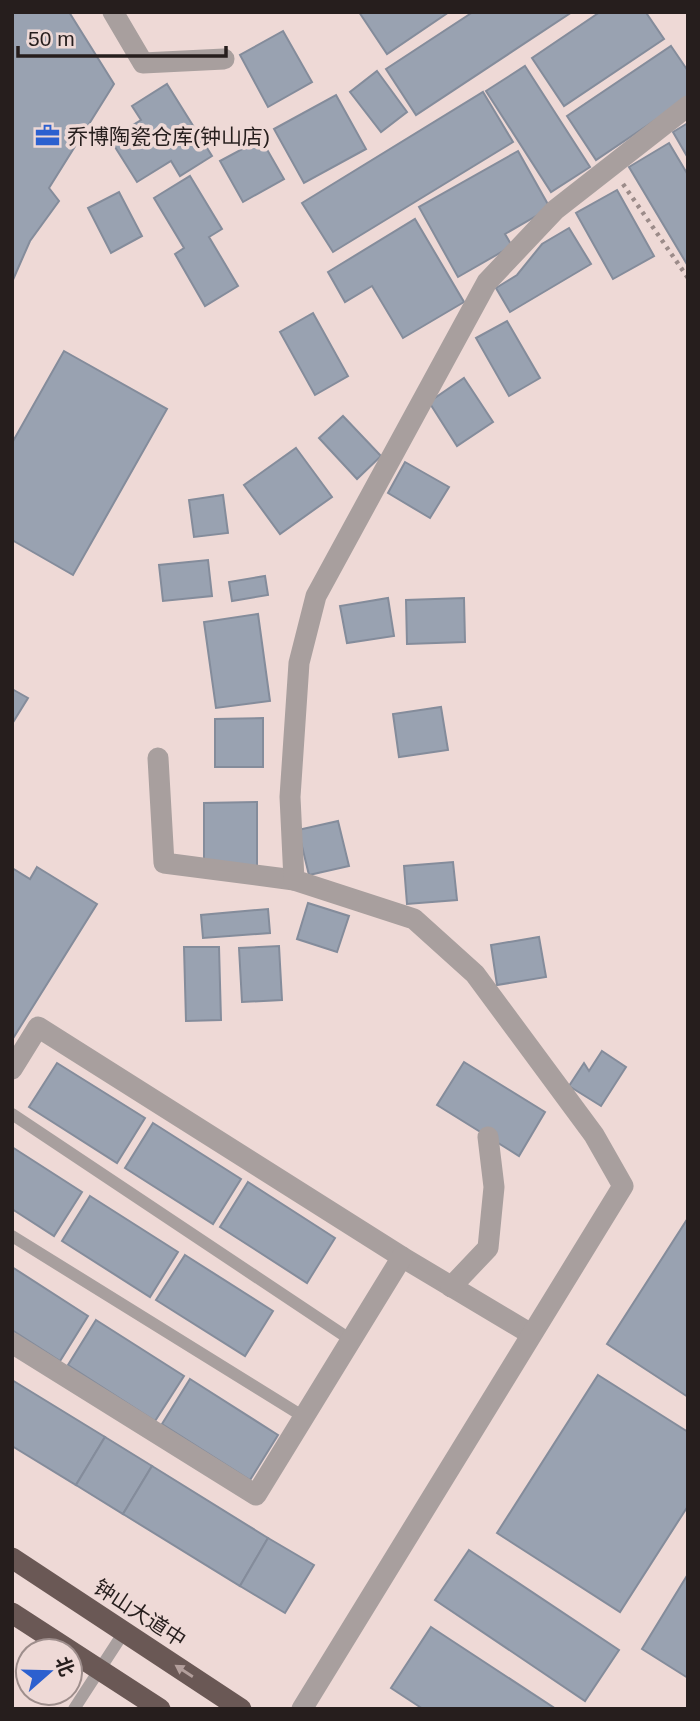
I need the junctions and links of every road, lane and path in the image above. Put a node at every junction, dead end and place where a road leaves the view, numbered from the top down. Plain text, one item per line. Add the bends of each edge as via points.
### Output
1 (113, 12) edge
2 (224, 59) dead end
3 (688, 106) edge
4 (611, 166) junction
5 (688, 278) edge
6 (158, 758) dead end
7 (294, 880) junction
8 (12, 1069) edge
9 (12, 1114) edge
10 (488, 1137) dead end
11 (12, 1236) edge
12 (402, 1257) junction
13 (451, 1287) junction
14 (531, 1334) junction
15 (351, 1340) junction
16 (12, 1343) edge
17 (304, 1417) junction
18 (12, 1558) edge
19 (12, 1612) edge
20 (124, 1632) junction
21 (100, 1669) junction
22 (74, 1709) edge
23 (160, 1709) edge
24 (241, 1709) edge
25 (302, 1709) edge

1 - 2 street via 144,63
3 - 4 street
4 - 5 path
4 - 7 street via 555,210 487,282 316,596 299,663 290,797
6 - 7 street via 164,863
7 - 14 street via 414,919 475,974 594,1135 622,1186
8 - 12 street via 38,1027
9 - 15 lane
10 - 13 street via 495,1187 488,1248
11 - 17 lane
12 - 13 street
12 - 15 street
13 - 14 street
14 - 25 street
15 - 17 street
16 - 17 street via 256,1495
18 - 20 highway, 钟山大道中
19 - 21 highway
20 - 21 lane
24 -> 20 highway, 钟山大道中
21 - 22 lane
21 - 23 highway

